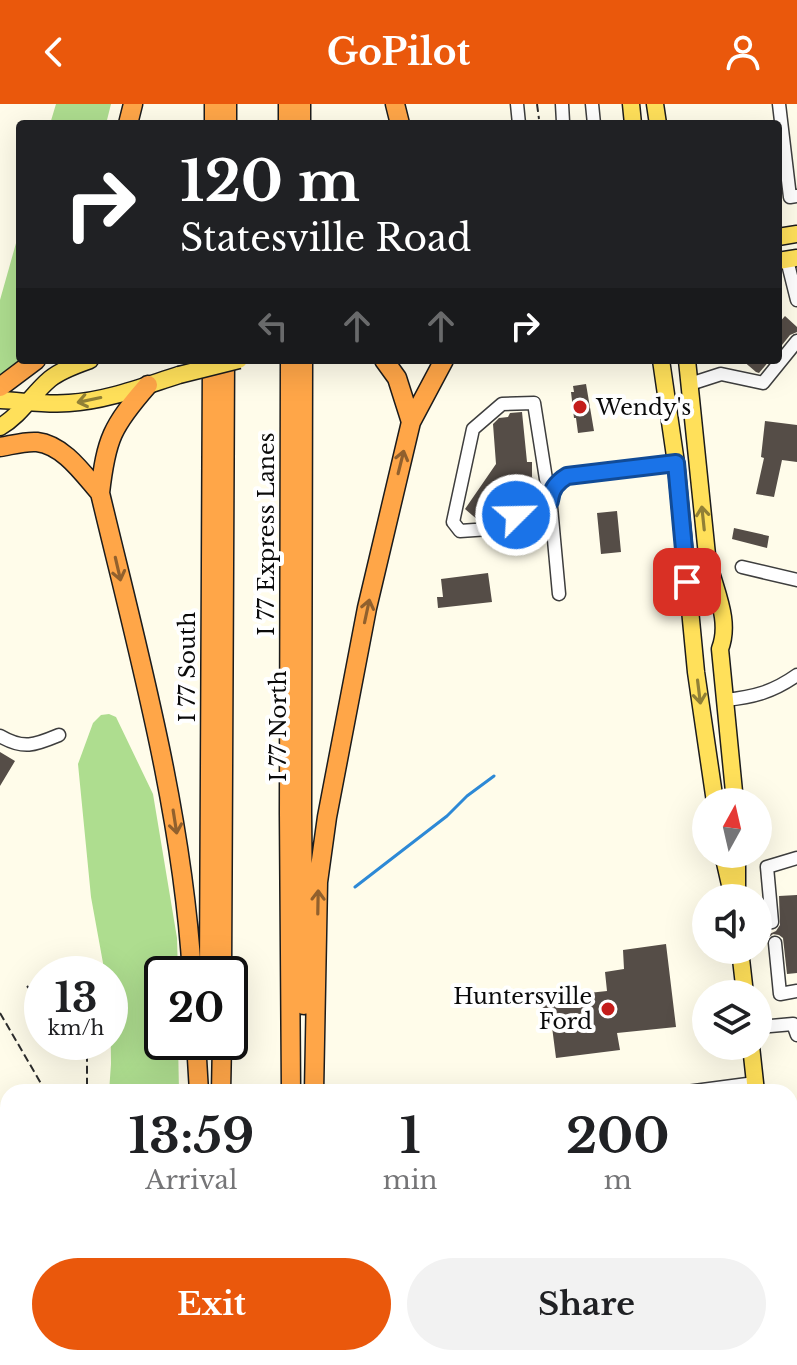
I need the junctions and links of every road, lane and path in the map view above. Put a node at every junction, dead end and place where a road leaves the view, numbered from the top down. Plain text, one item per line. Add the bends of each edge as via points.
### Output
1 (537, 104) edge
2 (539, 119) dead end
3 (782, 129) edge
4 (797, 196) edge
5 (787, 255) edge
6 (797, 300) edge
7 (797, 341) edge
8 (782, 360) edge
9 (31, 364) edge
10 (80, 364) edge
11 (212, 364) edge
12 (223, 364) edge
13 (225, 364) edge
14 (290, 364) edge
15 (303, 364) edge
16 (387, 364) edge
17 (442, 364) edge
18 (450, 364) edge
19 (662, 364) edge
20 (688, 364) edge
21 (778, 364) edge
22 (434, 381) junction
23 (690, 384) junction
24 (148, 385) junction
25 (0, 387) edge
26 (0, 400) edge
27 (28, 402) junction
28 (411, 422) junction
29 (0, 427) edge
30 (0, 447) edge
31 (676, 463) junction
32 (100, 493) junction
33 (552, 495) junction
34 (742, 567) dead end
35 (797, 580) edge
36 (559, 594) dead end
37 (689, 607) junction
38 (720, 649) junction
39 (797, 675) edge
40 (725, 700) junction
41 (59, 735) dead end
42 (0, 736) edge
43 (713, 788) edge
44 (734, 788) edge
45 (797, 858) edge
46 (774, 932) joint
47 (190, 956) edge
48 (209, 956) edge
49 (222, 956) edge
50 (797, 991) edge
51 (0, 1013) edge
52 (772, 1026) edge
53 (797, 1035) edge
54 (87, 1060) edge
55 (197, 1060) edge
56 (209, 1060) edge
57 (222, 1060) edge
58 (753, 1060) edge
59 (41, 1084) edge
60 (87, 1084) edge
61 (199, 1084) edge
62 (208, 1084) edge
63 (221, 1084) edge
64 (291, 1084) edge
65 (306, 1084) edge
66 (314, 1084) edge
67 (756, 1084) edge

1 - 2 path
3 - 4 street via 790,197
5 - 6 street
7 - 8 street
9 - 25 highway
10 - 27 main road via 50,379
11 - 48 highway, I 77 South
12 - 24 main road, bridge
13 - 49 highway, I 77 Express Lanes
14 - 64 highway, I 77 Express Lanes
15 - 65 highway, I 77 North
16 - 28 highway
17 - 22 highway
18 - 22 highway
19 - 31 main road
20 - 23 main road
21 - 23 street via 763,383 721,374
22 - 28 highway
38 -> 23 main road via 724,617 707,555
24 -> 27 main road via 73,403
24 - 32 highway via 112,433
26 - 27 main road
27 - 29 main road
66 -> 28 highway via 322,849 362,634
30 - 32 highway via 40,442 56,449
31 - 33 street via 567,476
31 - 37 main road
32 -> 47 highway via 167,780
33 - 33 street via 528,503 504,528 460,531 453,522 473,429 502,404 534,403
33 - 36 street
34 - 35 street
37 - 38 main road via 700,613 703,646
37 -> 43 main road
38 - 40 main road
39 - 40 street via 758,695
40 - 44 main road
41 - 42 street via 24,746
45 - 46 street via 767,867
46 - 50 street via 780,994
51 - 59 path
52 - 53 street via 793,1024
54 - 60 path
55 - 61 highway
56 - 62 highway
57 - 63 highway
58 - 67 main road

